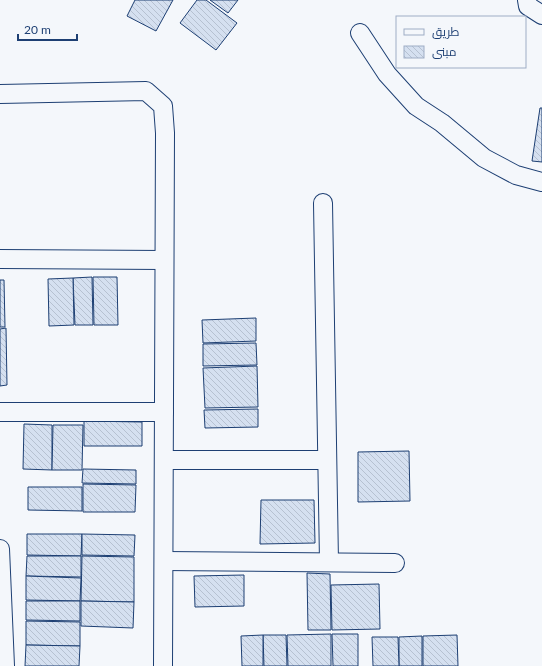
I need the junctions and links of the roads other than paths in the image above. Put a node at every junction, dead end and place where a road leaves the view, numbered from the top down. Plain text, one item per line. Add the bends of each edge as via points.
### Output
1 (527, 0) edge
2 (542, 15) edge
3 (360, 33) dead end
4 (0, 94) edge
5 (542, 182) edge
6 (323, 203) dead end
7 (0, 259) edge
8 (164, 260) junction
9 (0, 412) edge
10 (164, 412) junction
11 (164, 460) junction
12 (327, 460) junction
13 (0, 559) edge
14 (164, 560) junction
15 (329, 562) junction
16 (394, 563) dead end
17 (5, 666) edge
18 (163, 666) edge

1 - 2 street via 528,6
3 - 5 street via 387,74 416,106 484,158 516,175
4 - 8 street via 146,91 163,106
6 - 12 street
7 - 8 street
8 - 10 street
9 - 10 street
10 - 11 street
11 - 12 street
11 - 14 street
12 - 15 street
13 - 17 street
14 - 15 street
14 - 18 street
15 - 16 street

